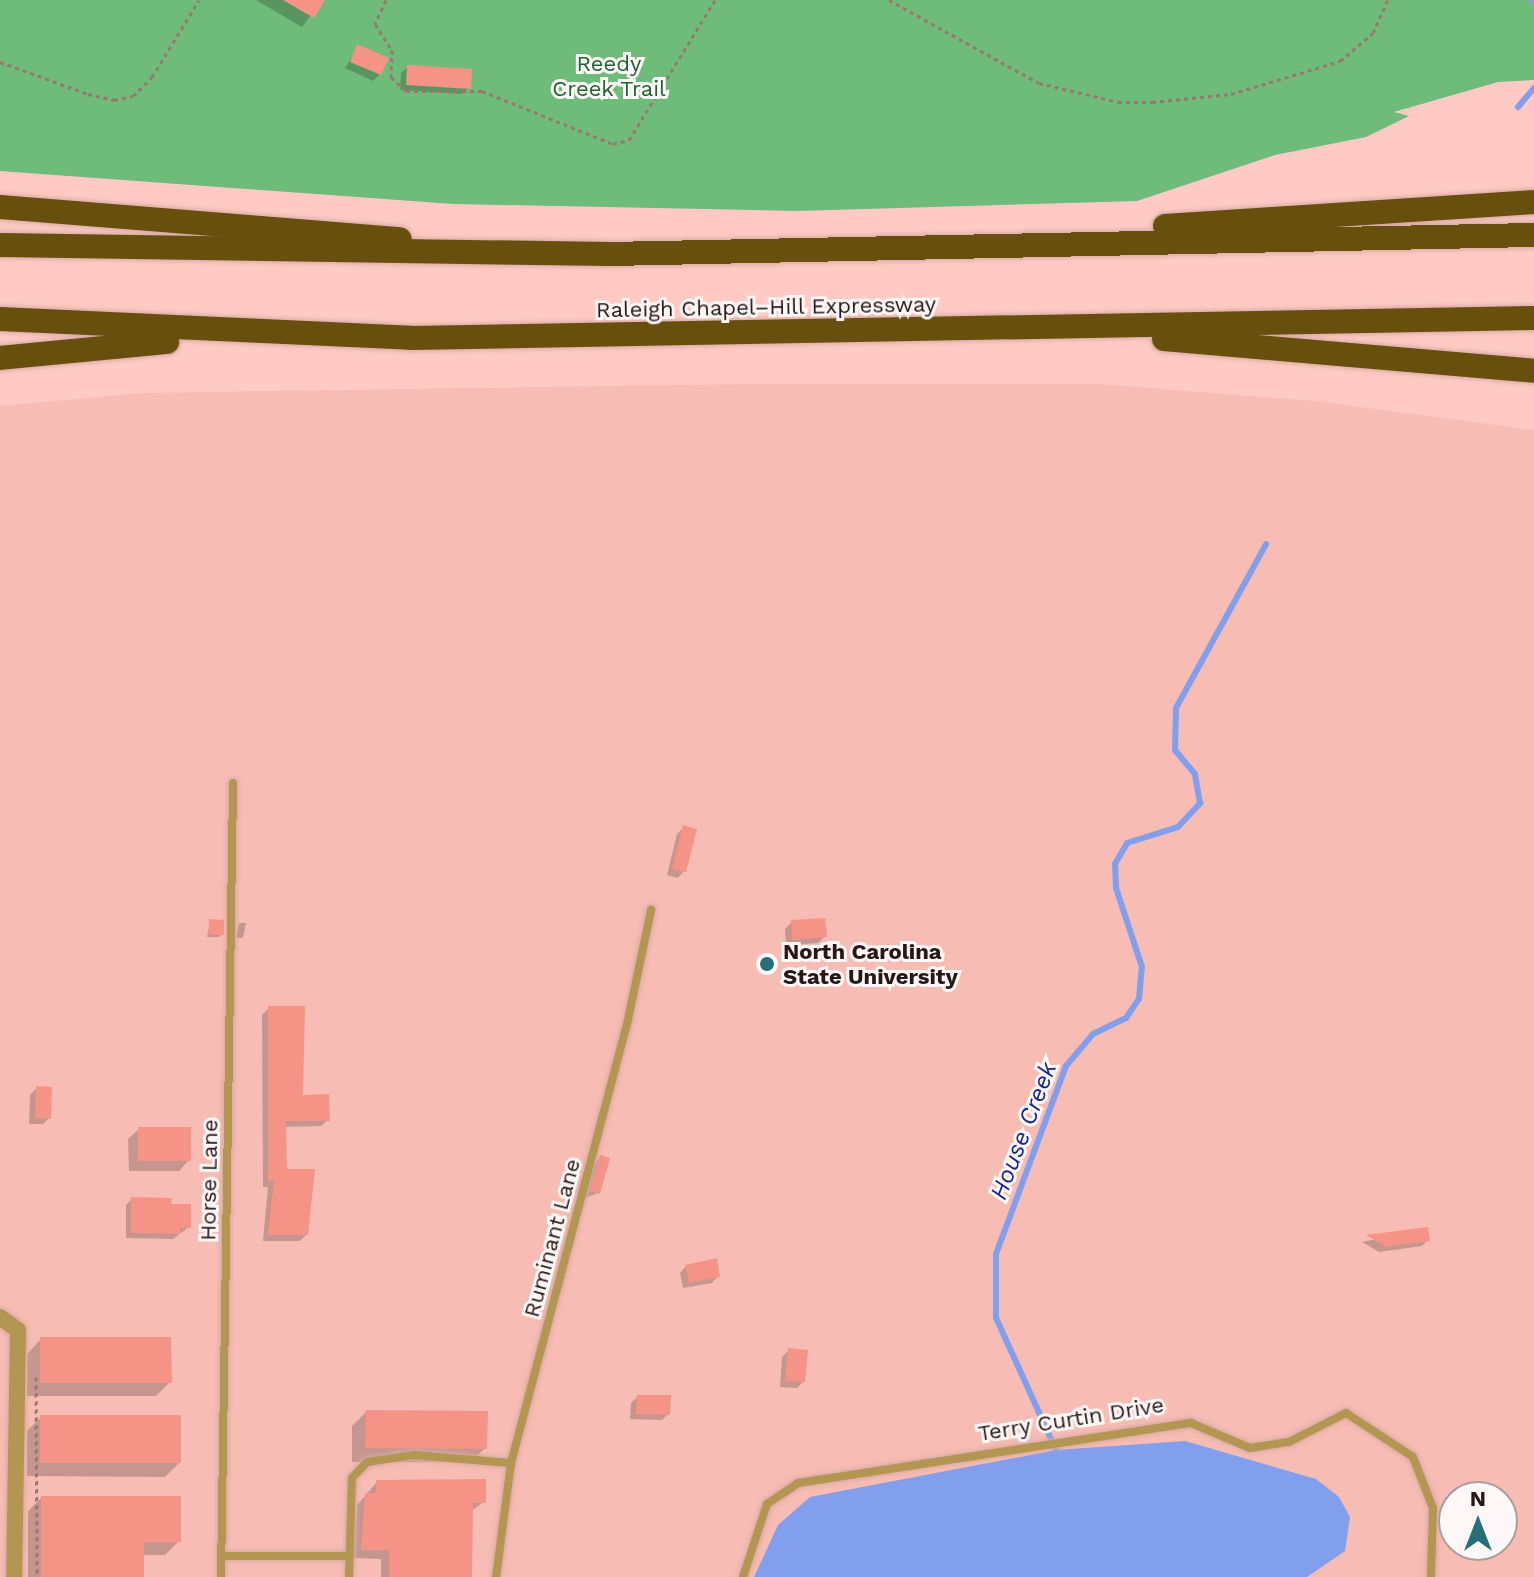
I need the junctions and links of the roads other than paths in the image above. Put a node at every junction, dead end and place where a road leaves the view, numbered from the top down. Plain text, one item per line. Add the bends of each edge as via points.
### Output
1 (1534, 202) edge
2 (0, 207) edge
3 (1534, 235) edge
4 (970, 243) junction
5 (0, 245) edge
6 (610, 254) junction
7 (1534, 318) edge
8 (0, 319) edge
9 (1043, 328) junction
10 (270, 335) junction
11 (0, 358) edge
12 (1534, 371) edge
13 (233, 783) dead end
14 (651, 910) dead end
15 (0, 1317) edge
16 (511, 1463) junction
17 (221, 1556) junction
18 (349, 1556) junction
19 (14, 1577) edge
20 (221, 1577) edge
21 (349, 1577) edge
22 (496, 1577) edge
23 (743, 1577) edge
24 (1431, 1577) edge

1 - 4 highway
2 - 6 highway
3 - 4 highway
4 - 6 highway
5 - 6 highway
7 - 9 highway, Raleigh Chapel–Hill Expressway
8 - 10 highway, Raleigh Chapel–Hill Expressway
9 - 10 highway, Raleigh Chapel–Hill Expressway via 625,337
9 - 12 highway
10 - 11 highway via 44,350
13 - 17 lane, Horse Lane
14 - 16 lane, Ruminant Lane via 626,1029
15 - 19 street via 18,1330
16 - 18 lane via 414,1455 367,1462 352,1478
16 - 22 lane, Ruminant Lane
17 - 18 lane
17 - 20 lane, Horse Lane
18 - 21 lane
23 - 24 lane, Terry Curtin Drive via 767,1504 798,1483 1191,1423 1250,1448 1289,1442 1346,1413 1413,1457 1433,1508

